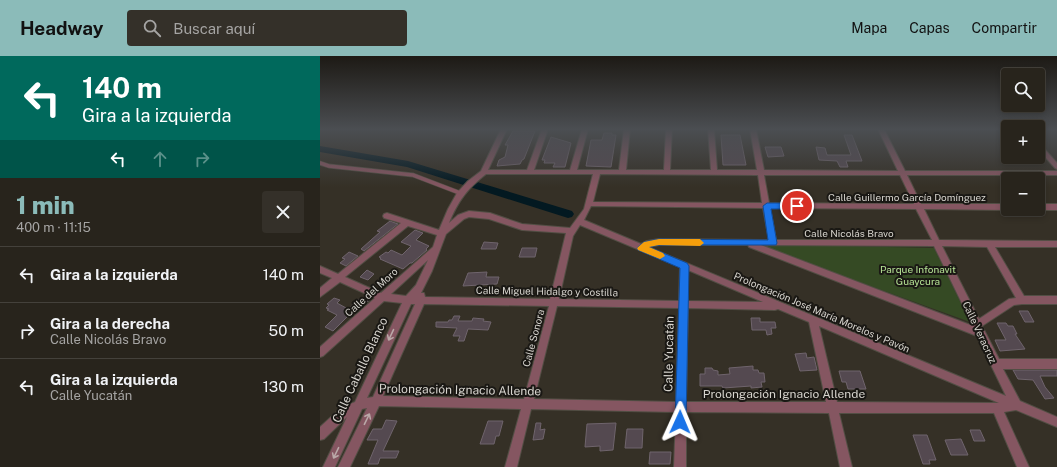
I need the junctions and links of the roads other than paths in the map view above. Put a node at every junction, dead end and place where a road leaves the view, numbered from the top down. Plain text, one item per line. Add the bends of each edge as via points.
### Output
1 (495, 148) edge
2 (538, 148) edge
3 (580, 148) edge
4 (625, 148) edge
5 (668, 148) edge
6 (712, 148) edge
7 (757, 148) edge
8 (890, 148) edge
9 (1045, 153) edge
10 (320, 163) edge
11 (1057, 167) edge
12 (484, 172) junction
13 (530, 172) junction
14 (573, 172) junction
15 (597, 172) junction
16 (622, 172) junction
17 (667, 172) junction
18 (714, 172) junction
19 (761, 172) junction
20 (902, 173) junction
21 (1057, 173) edge
22 (460, 193) junction
23 (590, 204) junction
24 (767, 206) junction
25 (920, 207) junction
26 (1001, 207) edge
27 (1045, 207) edge
28 (1057, 207) edge
29 (387, 216) dead end
30 (579, 221) junction
31 (406, 223) junction
32 (571, 231) junction
33 (442, 234) junction
34 (746, 243) junction
35 (773, 243) junction
36 (938, 244) junction
37 (989, 244) junction
38 (1057, 244) edge
39 (437, 247) junction
40 (641, 248) junction
41 (684, 266) junction
42 (320, 268) edge
43 (339, 277) junction
44 (420, 287) junction
45 (320, 293) edge
46 (381, 297) junction
47 (408, 300) junction
48 (422, 300) junction
49 (1022, 300) junction
50 (1057, 300) edge
51 (554, 302) junction
52 (682, 304) junction
53 (780, 306) junction
54 (813, 320) junction
55 (979, 329) junction
56 (320, 353) edge
57 (996, 364) junction
58 (1057, 364) edge
59 (376, 401) junction
60 (360, 403) junction
61 (527, 404) junction
62 (1016, 405) junction
63 (681, 407) junction
64 (833, 407) junction
65 (997, 408) junction
66 (1057, 422) edge
67 (320, 435) edge
68 (329, 467) edge
69 (344, 467) edge
70 (511, 467) edge
71 (680, 467) edge
72 (846, 467) edge
73 (1023, 467) edge

1 - 12 street
2 - 13 street
3 - 14 street
4 - 16 street
5 - 17 street
6 - 18 street
7 - 19 street
8 - 20 street, Calle Veracruz
9 - 11 street
10 - 22 lane via 413,176
12 - 13 street
12 - 22 street, Calle Caballo Blanco via 468,183
13 - 14 street
14 - 15 street
15 - 16 street
15 - 23 street, Calle Sonora
16 - 17 street
17 - 18 street
18 - 19 street
19 - 20 street
19 - 24 street
20 - 21 street
20 - 25 street, Calle Veracruz
22 - 33 street, Calle Caballo Blanco via 452,206
23 - 24 street, Calle Guillermo García Domínguez
23 - 30 street, Calle Sonora
24 - 25 street, Calle Guillermo García Domínguez
24 - 35 street
25 - 26 street, Calle Guillermo García Domínguez
25 - 36 street, Calle Veracruz
27 - 28 street
29 - 31 street
30 - 32 street, Calle Sonora
30 - 40 street, Prolongación José María Morelos y Pavón
31 - 33 street
31 - 43 street
32 - 33 street via 522,227 490,216 468,214
32 - 51 street, Calle Sonora
33 - 39 street, Calle Caballo Blanco
34 - 35 street, Calle Nicolás Bravo
34 - 40 street, Calle Nicolás Bravo via 659,242
34 - 55 street
35 - 36 street, Calle Nicolás Bravo
36 - 37 street, Calle Nicolás Bravo
36 - 55 street, Calle Veracruz
37 - 38 street, Calle Nicolás Bravo
37 - 49 street
39 - 44 street, Calle Caballo Blanco
39 - 46 street, Calle del Moro
40 - 41 street, Prolongación José María Morelos y Pavón
41 - 52 street, Calle Yucatán
41 - 53 street, Prolongación José María Morelos y Pavón
42 - 43 street, Calle Miguel Hidalgo y Costilla
43 - 45 street
43 - 46 street, Calle Miguel Hidalgo y Costilla
44 - 47 street, Calle Caballo Blanco
44 - 48 street
46 - 47 street, Calle Miguel Hidalgo y Costilla
46 - 56 street, Calle del Moro
47 - 48 street, Calle Miguel Hidalgo y Costilla
47 -> 60 street, Calle Caballo Blanco
48 - 51 street, Calle Miguel Hidalgo y Costilla
48 - 59 street
49 - 50 street
49 - 55 street via 1012,302
51 - 52 street, Calle Miguel Hidalgo y Costilla
51 - 61 street, Calle Sonora
52 - 53 street, Calle Miguel Hidalgo y Costilla
52 - 63 street, Calle Yucatán
53 - 54 street, Prolongación José María Morelos y Pavón
54 - 62 street, Prolongación José María Morelos y Pavón
54 - 64 street
55 - 57 street, Calle Veracruz
57 - 58 street
57 - 62 street, Calle Veracruz
59 - 60 street, Prolongación Ignacio Allende
59 - 61 street, Prolongación Ignacio Allende
69 -> 59 street
60 - 67 street via 347,409
60 -> 68 street, Calle Caballo Blanco
61 - 63 street, Prolongación Ignacio Allende
61 - 70 street, Calle Sonora
62 - 65 street, Prolongación Ignacio Allende
62 - 66 street, Prolongación José María Morelos y Pavón
63 - 64 street, Prolongación Ignacio Allende
63 - 71 street, Calle Yucatán
64 - 65 street, Prolongación Ignacio Allende
64 - 72 street
65 - 73 street

